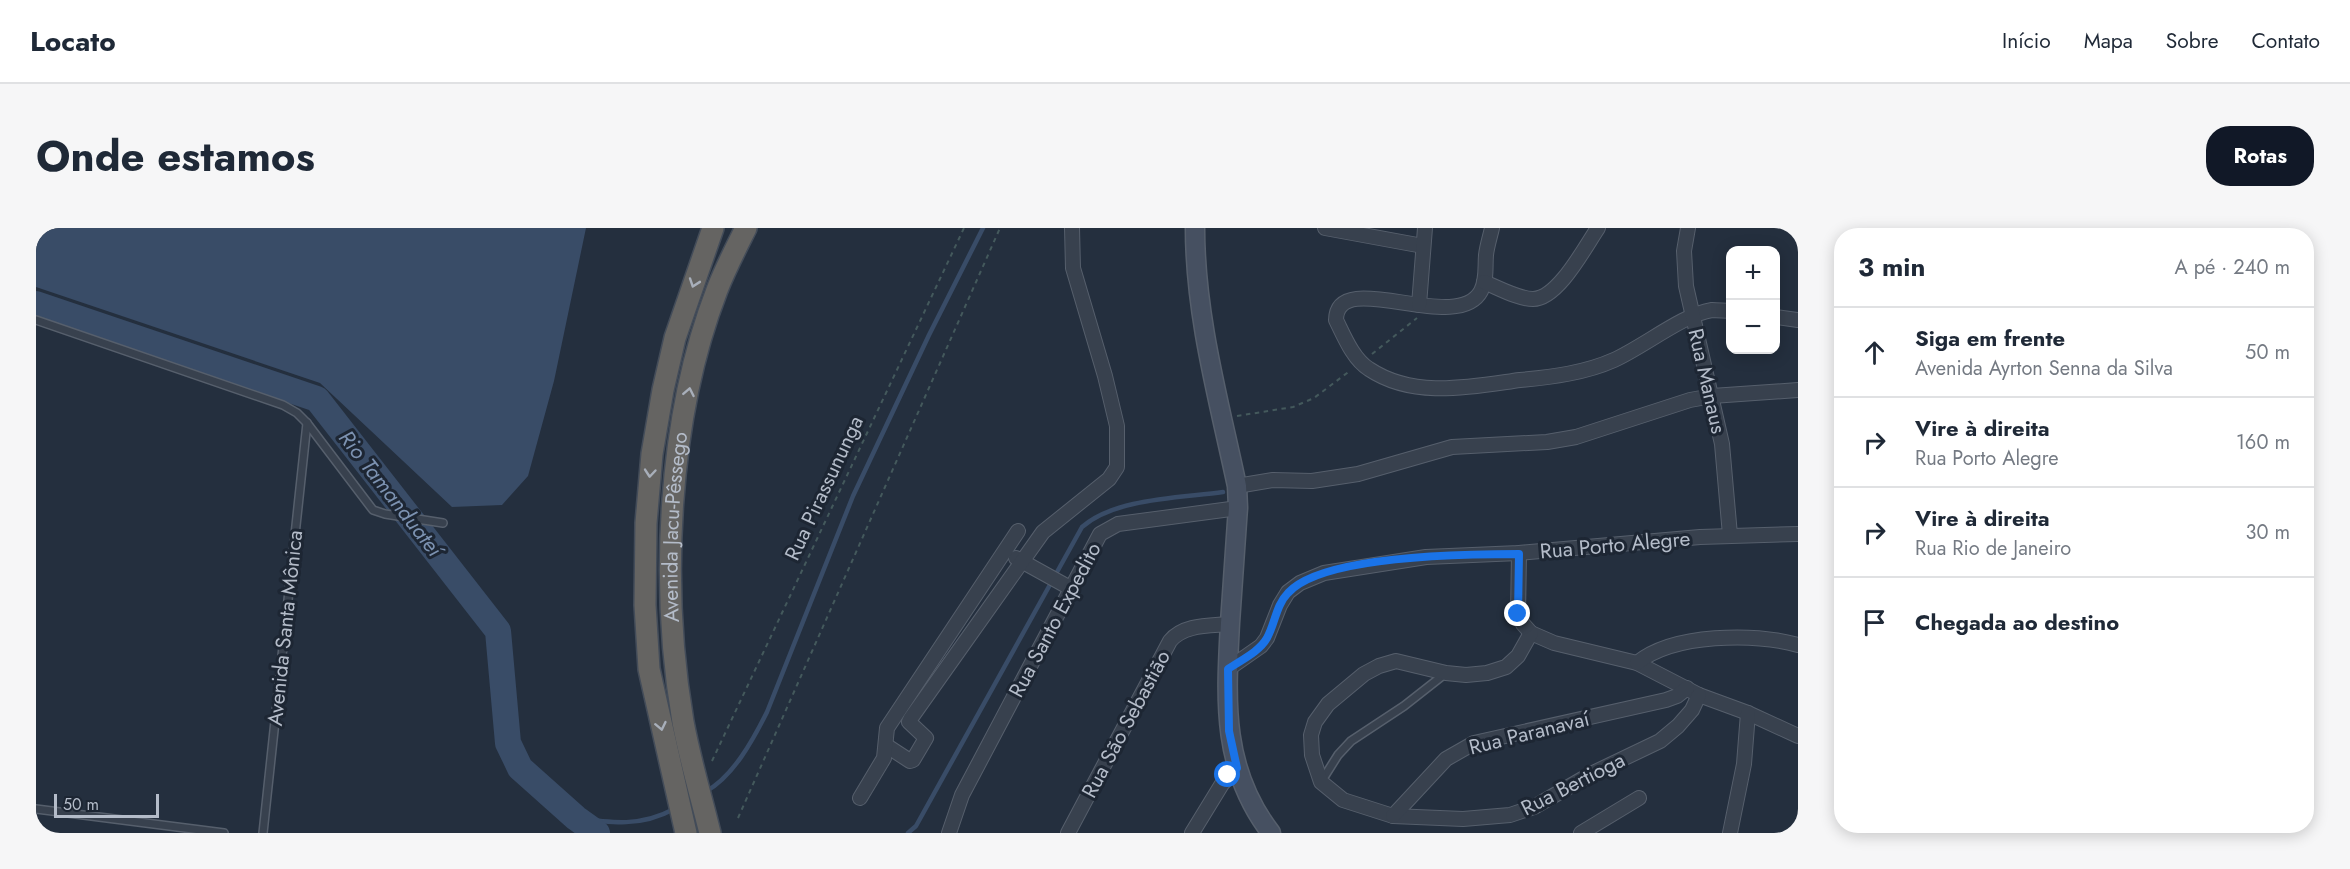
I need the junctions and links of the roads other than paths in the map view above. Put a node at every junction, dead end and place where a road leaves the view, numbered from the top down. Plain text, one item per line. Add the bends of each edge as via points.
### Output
1 (713, 228) edge
2 (746, 228) edge
3 (1072, 228) edge
4 (1195, 228) edge
5 (1325, 228) edge
6 (1425, 228) edge
7 (1492, 228) edge
8 (1598, 228) edge
9 (1688, 228) edge
10 (1423, 246) junction
11 (1485, 282) junction
12 (1425, 306) junction
13 (1726, 311) edge
14 (1692, 316) junction
15 (1780, 318) edge
16 (36, 320) edge
17 (1798, 320) edge
18 (1798, 390) edge
19 (1712, 396) junction
20 (307, 423) junction
21 (1237, 486) junction
22 (1238, 508) junction
23 (443, 523) dead end
24 (1018, 531) dead end
25 (1798, 534) edge
26 (1730, 535) junction
27 (1005, 553) junction
28 (1519, 554) junction
29 (1022, 561) junction
30 (1072, 589) junction
31 (1230, 624) junction
32 (1531, 633) junction
33 (1798, 645) edge
34 (1637, 663) junction
35 (1228, 669) junction
36 (1446, 673) junction
37 (1693, 692) junction
38 (1748, 713) junction
39 (1798, 736) edge
40 (887, 746) junction
41 (1237, 768) junction
42 (1321, 782) junction
43 (860, 798) dead end
44 (1639, 798) dead end
45 (36, 809) edge
46 (1393, 816) junction
47 (224, 833) edge
48 (263, 833) edge
49 (686, 833) edge
50 (710, 833) edge
51 (949, 833) edge
52 (1068, 833) edge
53 (1192, 833) edge
54 (1271, 833) edge
55 (1581, 833) edge
56 (1730, 833) edge

1 -> 49 highway, Avenida Jacu-Pêssego via 675,338 663,390 646,523 649,669
50 -> 2 highway, Avenida Jacu-Pêssego via 677,680 671,605 672,527 678,456 700,342 717,289
3 - 29 street via 1073,268 1117,426 1117,467 1109,479 1042,532
4 - 21 main road via 1200,305
5 - 10 street
6 - 10 street
7 - 11 street
8 - 11 street via 1562,280 1542,298 1527,298
9 - 14 street, Rua Manaus via 1684,251
10 - 12 street
11 - 12 street via 1473,301 1464,305
12 - 14 street via 1353,298 1339,307 1336,320 1361,363 1386,379 1457,389 1561,375 1612,361
13 - 14 street
14 - 19 street, Rua Manaus
15 - 17 street
16 - 20 lane via 283,405
18 - 19 street
19 - 21 street via 1576,437 1452,447 1358,474
19 - 26 street, Rua Manaus via 1722,444
20 - 23 lane via 373,510
20 - 48 lane, Avenida Santa Mônica
21 - 22 main road
22 - 30 street, Rua Santo Expedito via 1110,527 1100,534
22 - 31 main road
24 - 27 street
25 - 26 street, Rua Porto Alegre
26 - 28 street, Rua Porto Alegre
27 - 29 street
27 - 40 street via 887,728
28 - 32 street via 1518,614
28 - 35 street, Rua Porto Alegre via 1426,557 1324,573 1288,592 1261,646
29 - 30 street
29 - 40 street via 911,718 911,726 926,738 913,760
30 - 51 street, Rua Santo Expedito via 962,795
31 - 35 main road
31 - 52 street, Rua São Sebastião via 1177,632 1170,641
32 - 34 street via 1554,643
32 - 36 street via 1518,656 1506,667 1487,673
33 - 34 street via 1704,638 1666,646
34 - 37 street
35 - 41 main road via 1229,731
36 - 42 lane via 1351,741
36 - 42 street via 1396,661 1364,674 1328,704 1311,735 1312,755
37 - 38 street
37 - 46 street, Rua Paranavaí via 1474,742 1446,759
37 - 46 street, Rua Bertioga via 1692,710 1659,741 1534,807 1486,818
38 - 39 street
38 - 56 street via 1744,764
40 - 43 street via 879,770
41 - 53 street via 1222,784
41 - 54 main road via 1251,803
42 - 46 street, Rua Bertioga via 1343,800
44 - 55 street
45 - 47 lane

